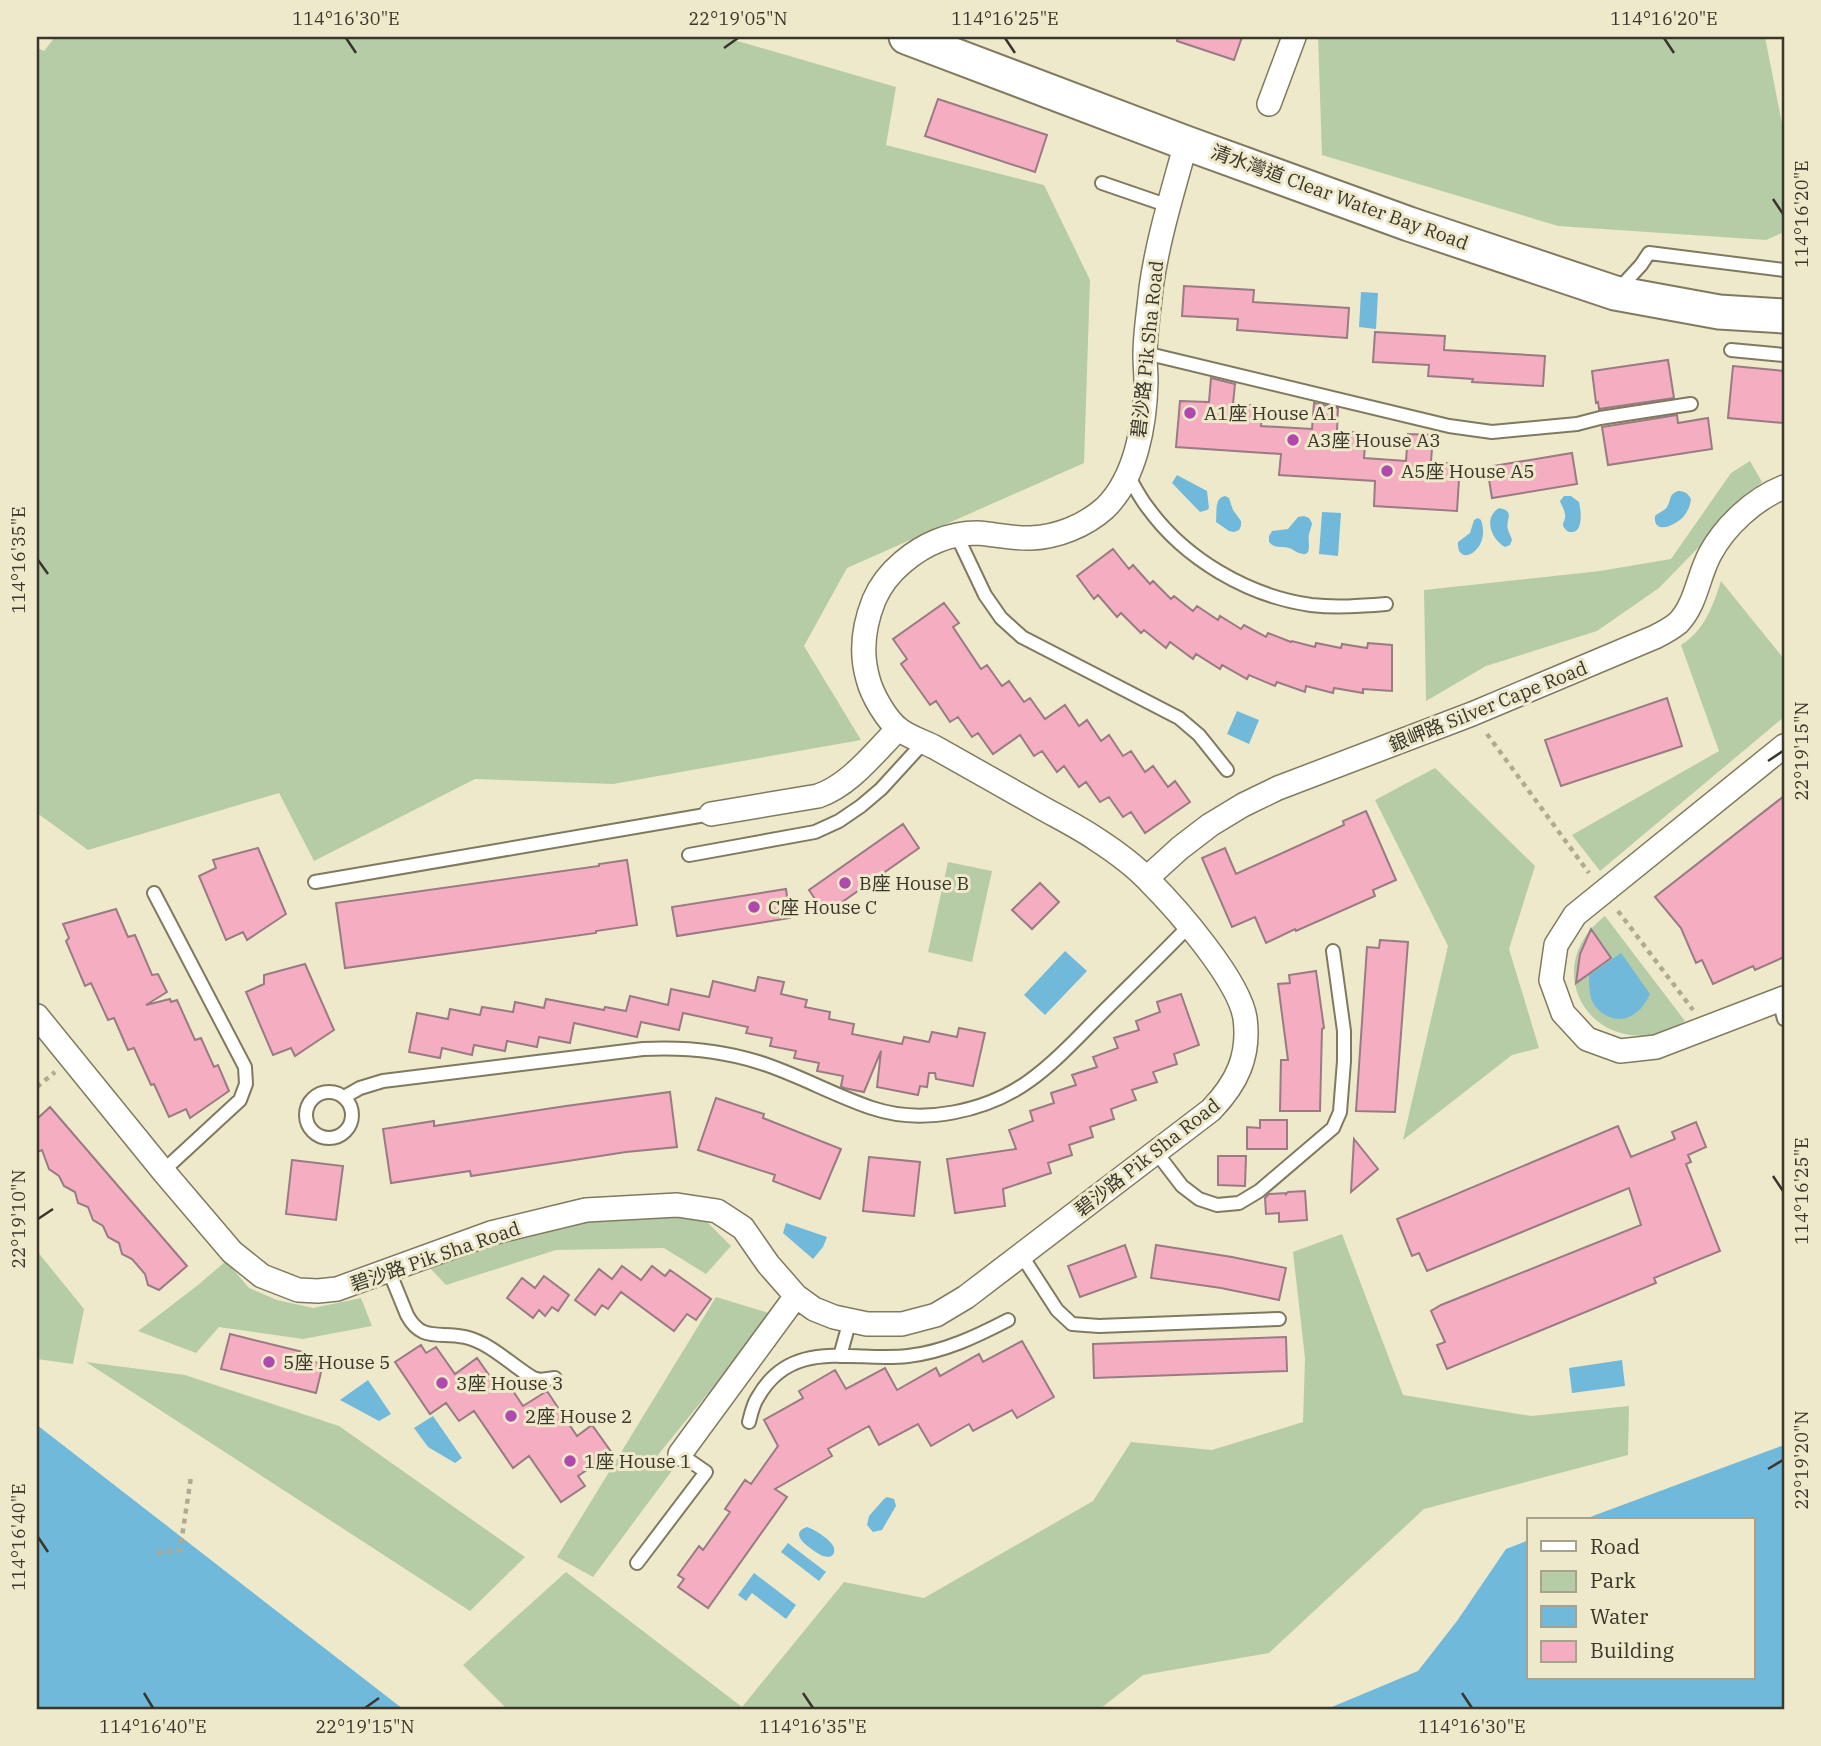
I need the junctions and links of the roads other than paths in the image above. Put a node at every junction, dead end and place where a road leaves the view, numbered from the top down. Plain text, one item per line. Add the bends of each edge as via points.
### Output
1 (906, 37) edge
2 (1294, 37) edge
3 (1269, 104) dead end
4 (1186, 143) junction
5 (1102, 183) dead end
6 (1169, 206) junction
7 (1784, 271) edge
8 (1615, 293) junction
9 (1784, 316) edge
10 (1731, 350) dead end
11 (1145, 353) junction
12 (1784, 355) edge
13 (1690, 404) dead end
14 (1128, 475) junction
15 (1784, 487) edge
16 (957, 536) junction
17 (1386, 604) dead end
18 (898, 729) junction
19 (924, 742) junction
20 (1784, 746) edge
21 (1227, 770) dead end
22 (711, 814) joint
23 (689, 855) dead end
24 (1147, 878) junction
25 (315, 882) dead end
26 (154, 893) dead end
27 (1189, 926) junction
28 (1333, 951) dead end
29 (1782, 1005) edge
30 (37, 1016) edge
31 (344, 1097) dead end
32 (1156, 1152) junction
33 (163, 1171) junction
34 (1022, 1256) junction
35 (389, 1271) junction
36 (796, 1296) junction
37 (1279, 1319) dead end
38 (1008, 1320) dead end
39 (850, 1321) junction
40 (840, 1356) junction
41 (555, 1378) dead end
42 (749, 1422) dead end
43 (680, 1454) joint
44 (636, 1563) dead end

1 - 4 main road, 清水灣道 Clear Water Bay Road
2 - 3 street
4 - 6 street, 碧沙路 Pik Sha Road
4 - 8 main road, 清水灣道 Clear Water Bay Road
5 - 6 lane
6 - 11 street, 碧沙路 Pik Sha Road via 1152,286
7 - 8 lane via 1649,253
8 - 9 main road, 清水灣道 Clear Water Bay Road via 1719,312
10 - 12 lane
11 - 13 lane via 1449,426 1492,432 1577,424
11 - 14 street, 碧沙路 Pik Sha Road via 1145,408
14 - 16 street, 碧沙路 Pik Sha Road via 1105,508 1083,524 1057,534
14 - 17 lane via 1173,537 1236,582 1309,604
15 - 24 street, 銀岬路 Silver Cape Road via 1771,492 1724,532 1709,555 1690,605 1678,622 1656,637 1243,804 1180,848
16 - 18 street, 碧沙路 Pik Sha Road via 917,550 894,569 877,593 866,621 863,650 868,679 880,706
16 - 21 lane via 985,595 1022,637 1179,718
18 - 19 street, 碧沙路 Pik Sha Road
18 - 22 street via 831,792
19 - 23 lane via 881,789 839,821 815,832
19 - 24 street, 碧沙路 Pik Sha Road via 1095,838
20 - 29 street via 1575,915 1556,945 1551,980 1563,1013 1587,1039 1620,1051 1656,1047
22 - 25 lane
24 - 27 street, 碧沙路 Pik Sha Road
26 - 33 lane via 245,1067 246,1084 240,1100
27 - 31 lane via 1029,1081 1006,1095 954,1112 927,1115 873,1109 760,1062 702,1049 673,1048 383,1081
27 - 32 street, 碧沙路 Pik Sha Road via 1238,995 1244,1015 1244,1057 1225,1095
28 - 32 lane via 1344,1031 1340,1112 1333,1129 1239,1203 1217,1205 1199,1199 1182,1186
30 - 33 street, 碧沙路 Pik Sha Road
32 - 34 street, 碧沙路 Pik Sha Road
33 - 35 street, 碧沙路 Pik Sha Road via 232,1252 262,1276 298,1290 318,1291
34 - 37 lane via 1057,1310 1072,1324
34 - 39 street, 碧沙路 Pik Sha Road via 936,1315 902,1324
35 - 36 street, 碧沙路 Pik Sha Road via 491,1233 586,1210 677,1205 717,1212 743,1228
35 - 41 lane via 407,1315 422,1332 477,1341 533,1378
36 - 39 street, 碧沙路 Pik Sha Road via 814,1309
36 - 43 street
38 - 40 lane via 944,1349 910,1356
39 - 40 lane
40 - 42 lane via 815,1356 791,1363 771,1378
43 - 44 lane via 706,1472

